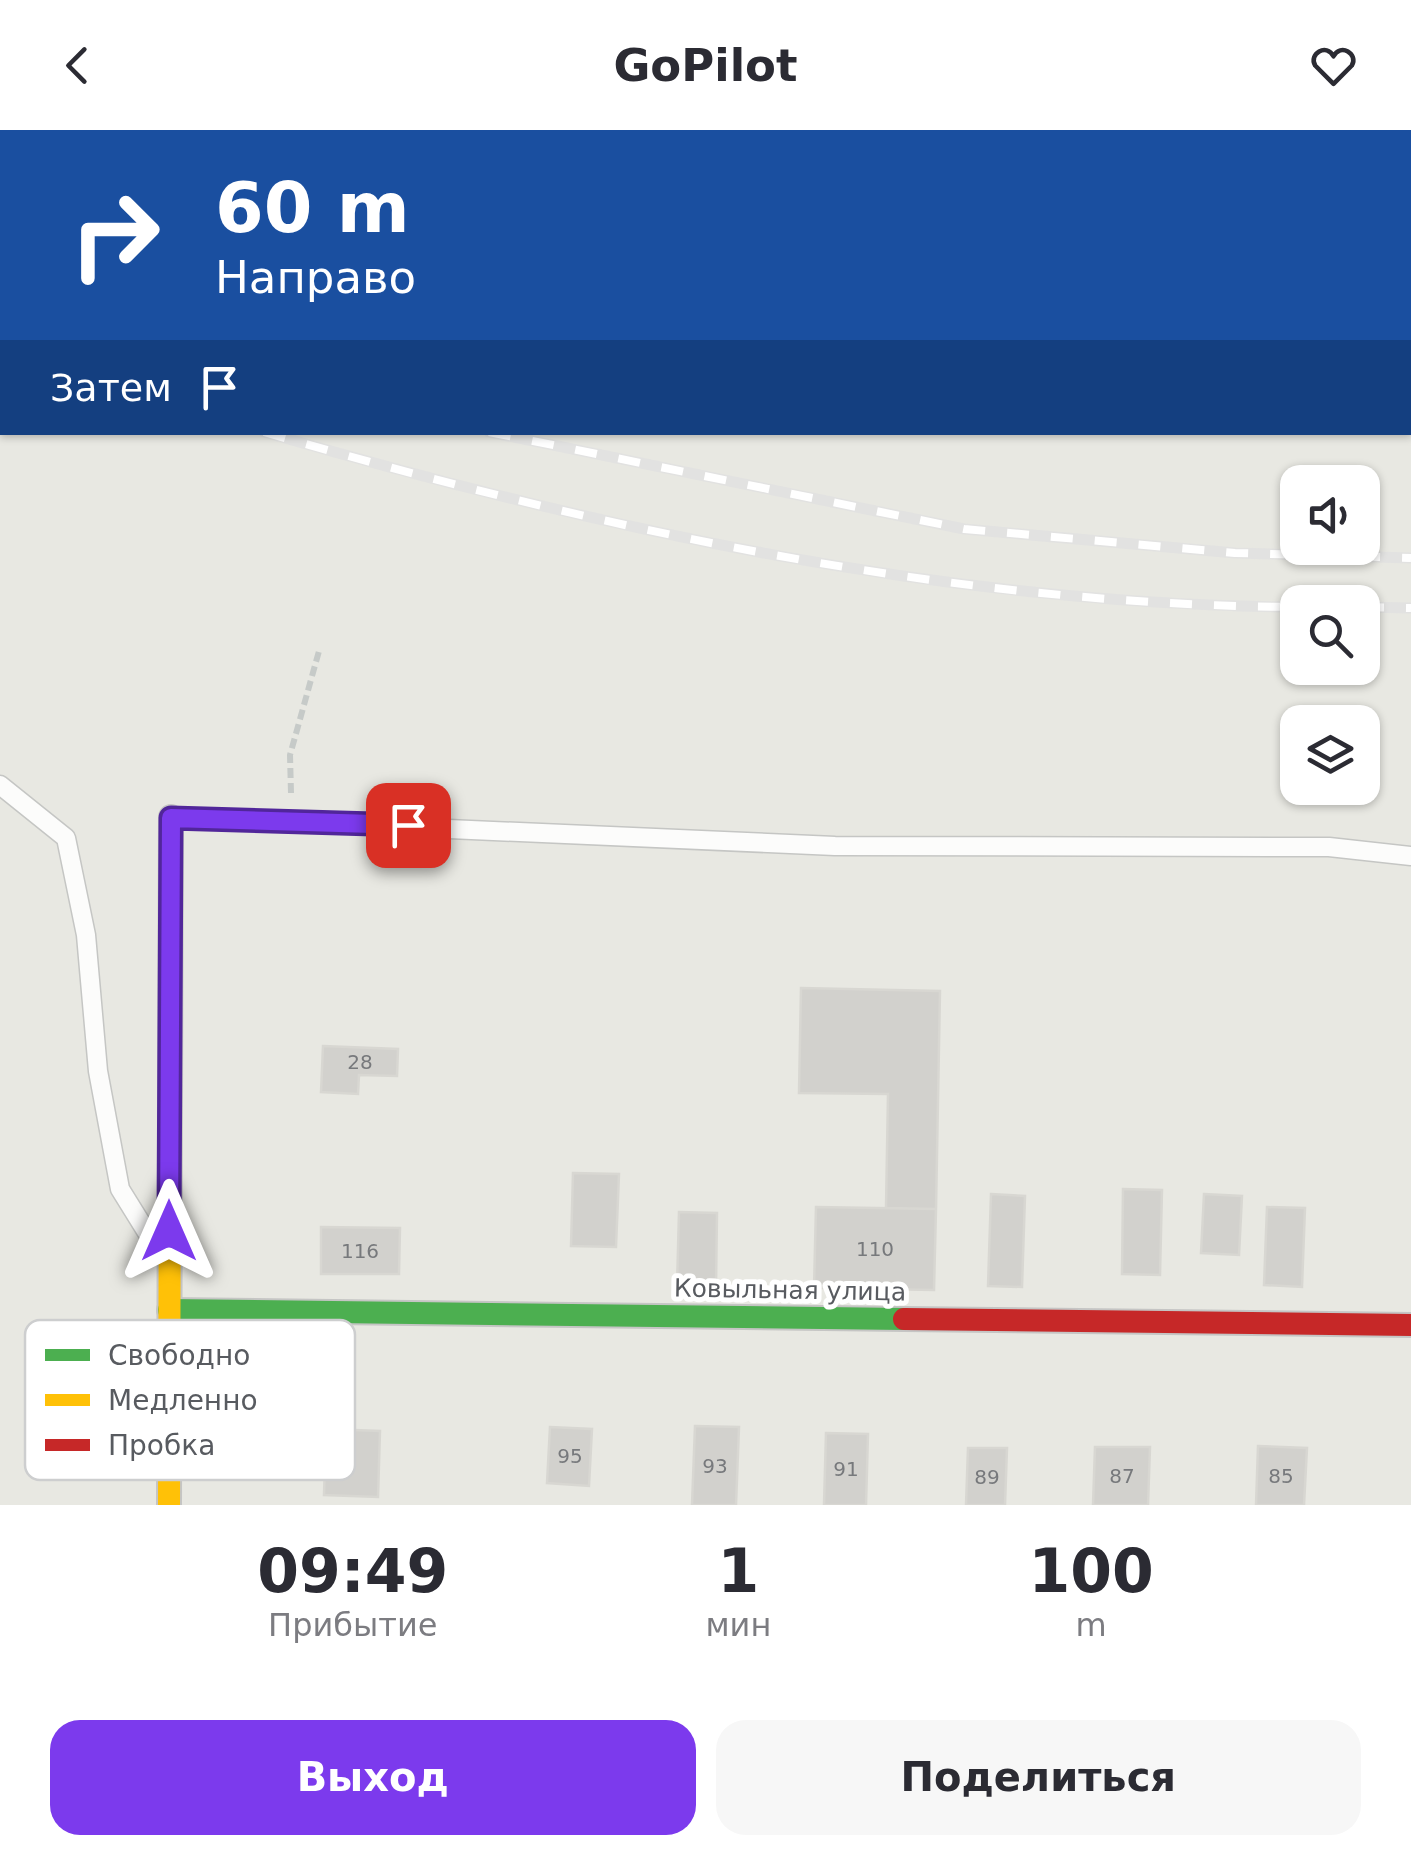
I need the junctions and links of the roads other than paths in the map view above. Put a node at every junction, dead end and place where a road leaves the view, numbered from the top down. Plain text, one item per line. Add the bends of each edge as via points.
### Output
1 (0, 785) edge
2 (171, 818) joint
3 (1411, 856) edge
4 (169, 1269) junction
5 (168, 1310) junction
6 (168, 1320) edge
7 (1411, 1324) edge

1 - 4 lane via 66,838 120,1189
2 - 3 lane via 835,846 1330,847
2 - 4 street
4 - 5 street
5 - 6 street
5 - 7 street, Ковыльная улица

